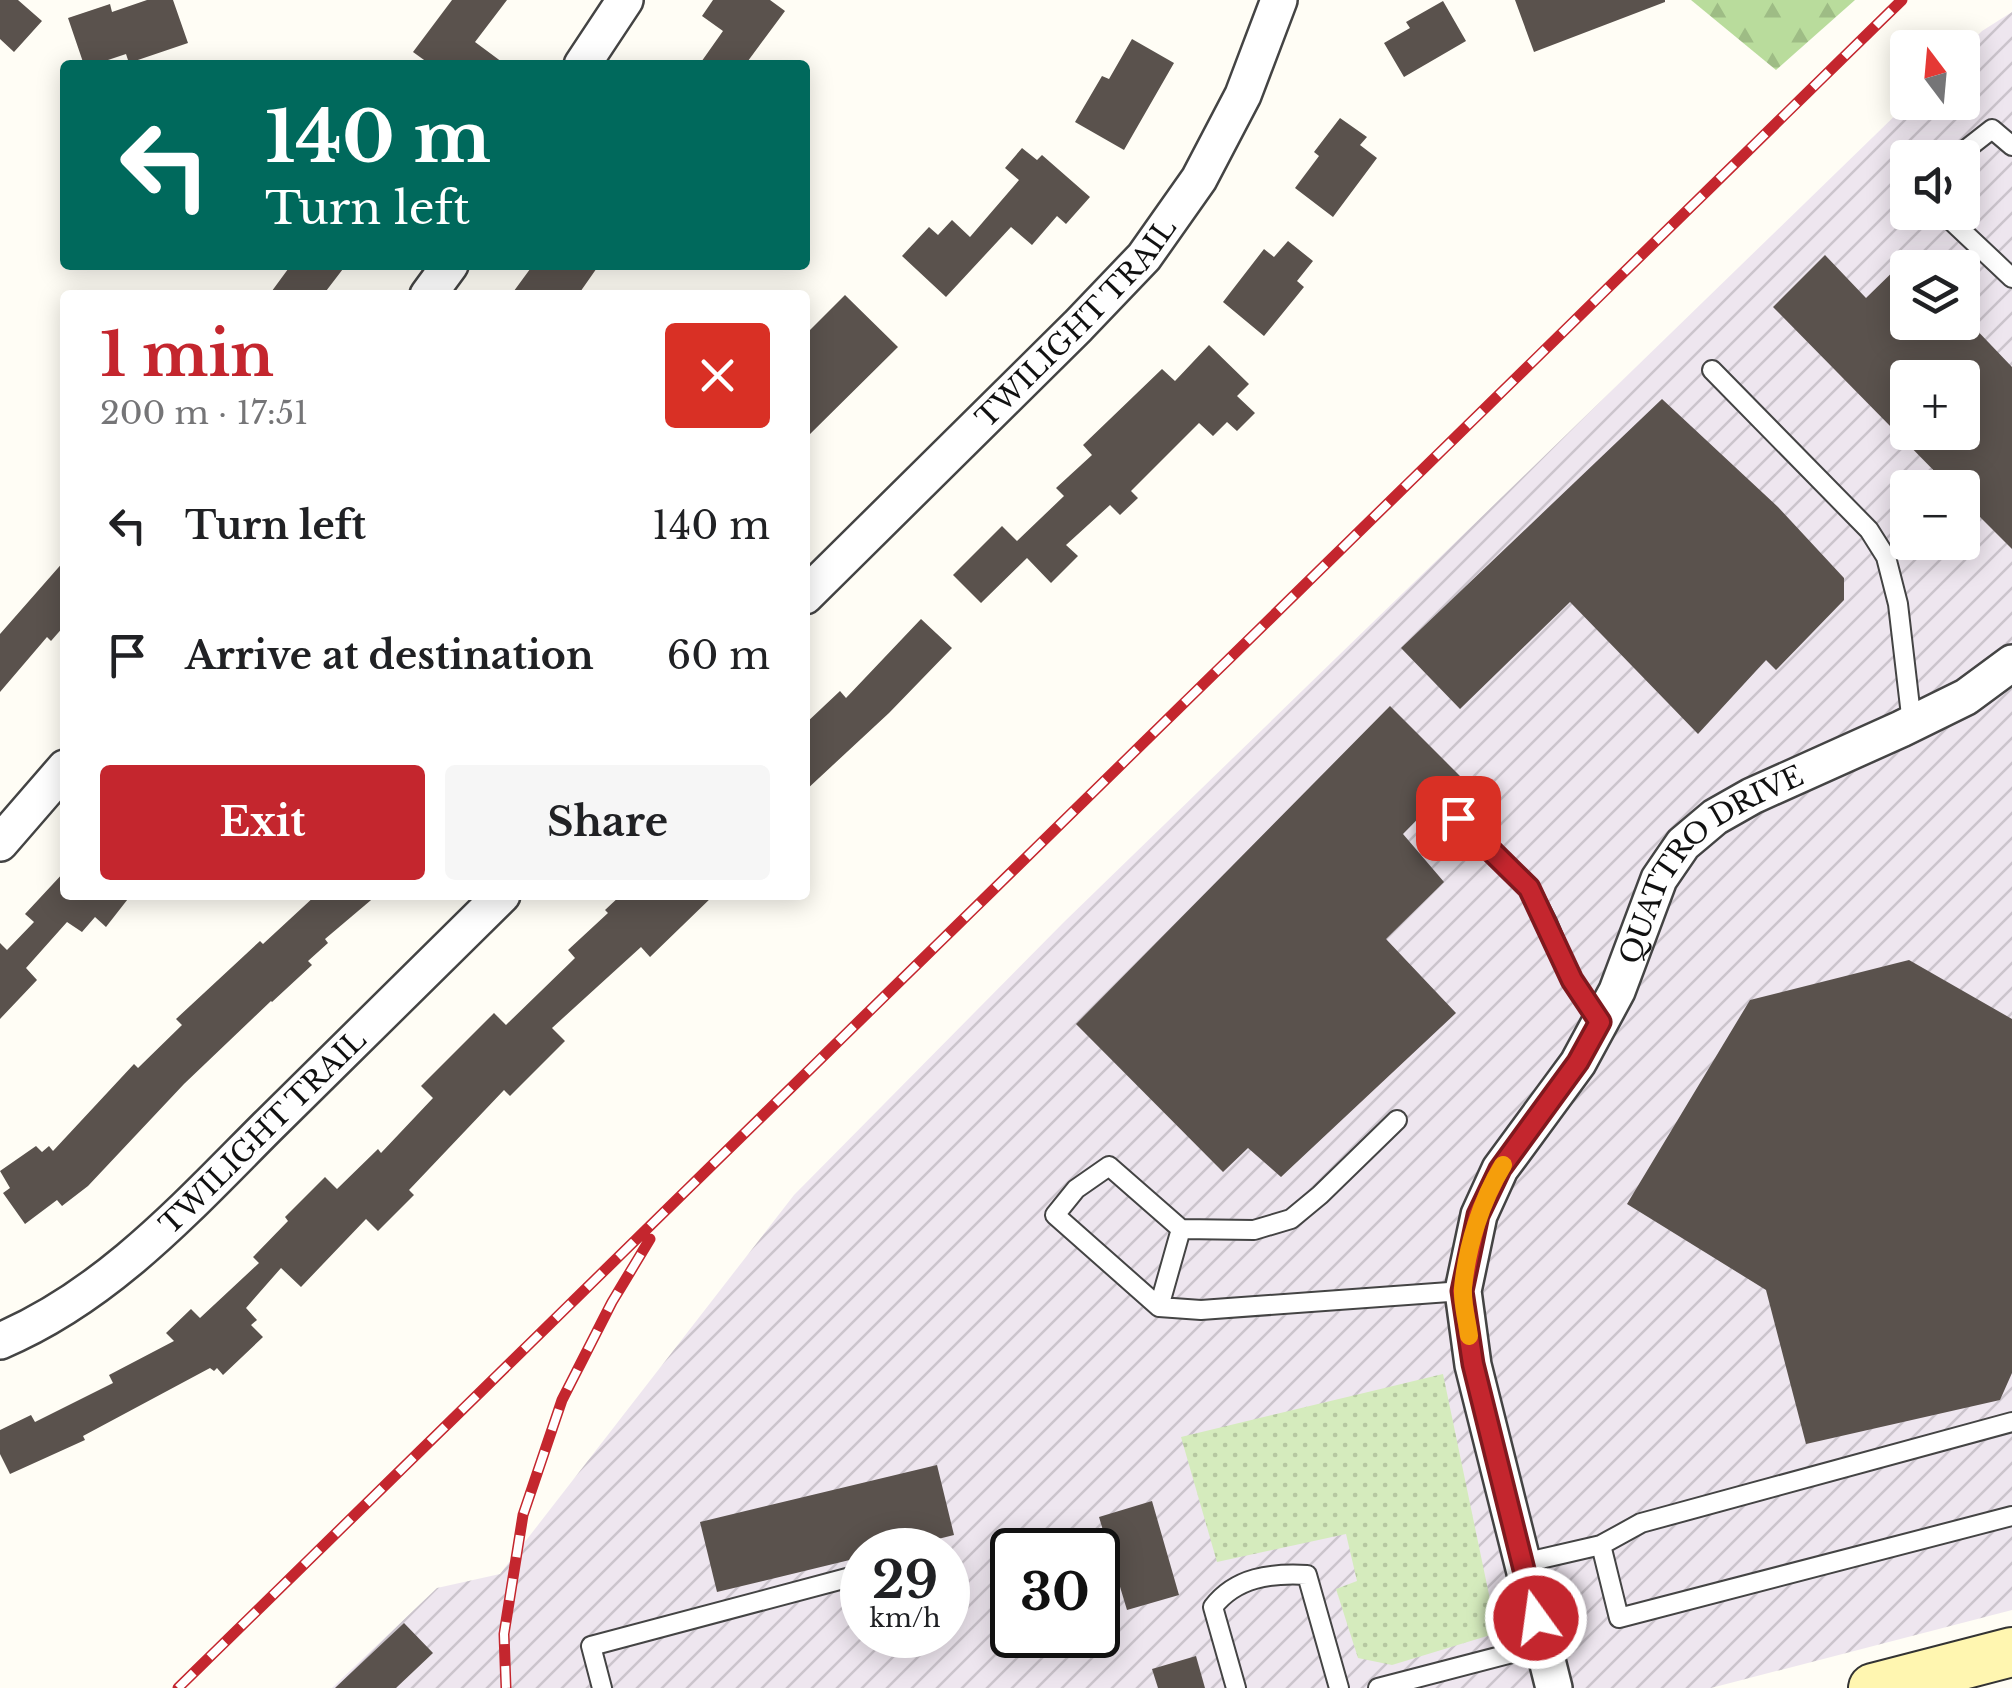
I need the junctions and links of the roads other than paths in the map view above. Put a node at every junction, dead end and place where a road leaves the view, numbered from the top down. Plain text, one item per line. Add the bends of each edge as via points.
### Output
1 (625, 0) edge
2 (1279, 0) edge
3 (585, 60) edge
4 (1978, 140) edge
5 (2012, 146) edge
6 (1961, 230) edge
7 (2012, 278) edge
8 (1712, 370) dead end
9 (810, 591) edge
10 (2012, 663) edge
11 (1912, 724) junction
12 (60, 774) edge
13 (1458, 818) dead end
14 (0, 844) edge
15 (497, 900) edge
16 (1600, 1022) junction
17 (1398, 1120) dead end
18 (1181, 1229) junction
19 (1462, 1291) junction
20 (1158, 1307) junction
21 (0, 1341) edge
22 (2012, 1422) edge
23 (2012, 1516) edge
24 (1600, 1546) junction
25 (1523, 1563) junction
26 (840, 1580) edge
27 (1543, 1644) junction
28 (2012, 1652) edge
29 (1891, 1686) edge
30 (602, 1688) edge
31 (1236, 1688) edge
32 (1339, 1688) edge
33 (1378, 1688) edge
34 (1554, 1688) edge

1 - 3 street
2 - 9 street, TWILIGHT TRAIL via 1243,94 1199,179 1144,257
4 - 5 lane via 1992,129
6 - 7 lane
8 - 11 lane via 1869,530 1886,556
10 - 11 street, QUATTRO DRIVE
11 - 16 street, QUATTRO DRIVE via 1752,796 1683,844 1659,878
12 - 14 street
13 - 16 lane via 1529,888 1572,980
15 - 21 street, TWILIGHT TRAIL via 155,1238 90,1291
16 - 19 street, QUATTRO DRIVE via 1500,1169 1478,1215
17 - 18 lane via 1291,1219 1254,1230
18 - 20 lane
18 - 20 lane via 1109,1166 1076,1188 1055,1215
19 - 20 lane via 1201,1310
19 - 25 street, QUATTRO DRIVE via 1473,1364
22 - 24 lane via 1640,1524
23 - 24 lane via 1619,1618
24 - 25 lane
25 - 27 street, QUATTRO DRIVE
26 - 30 lane via 591,1646
27 - 33 lane
27 - 34 street, QUATTRO DRIVE
28 - 29 street
31 - 32 lane via 1213,1607 1246,1580 1285,1574 1308,1576

